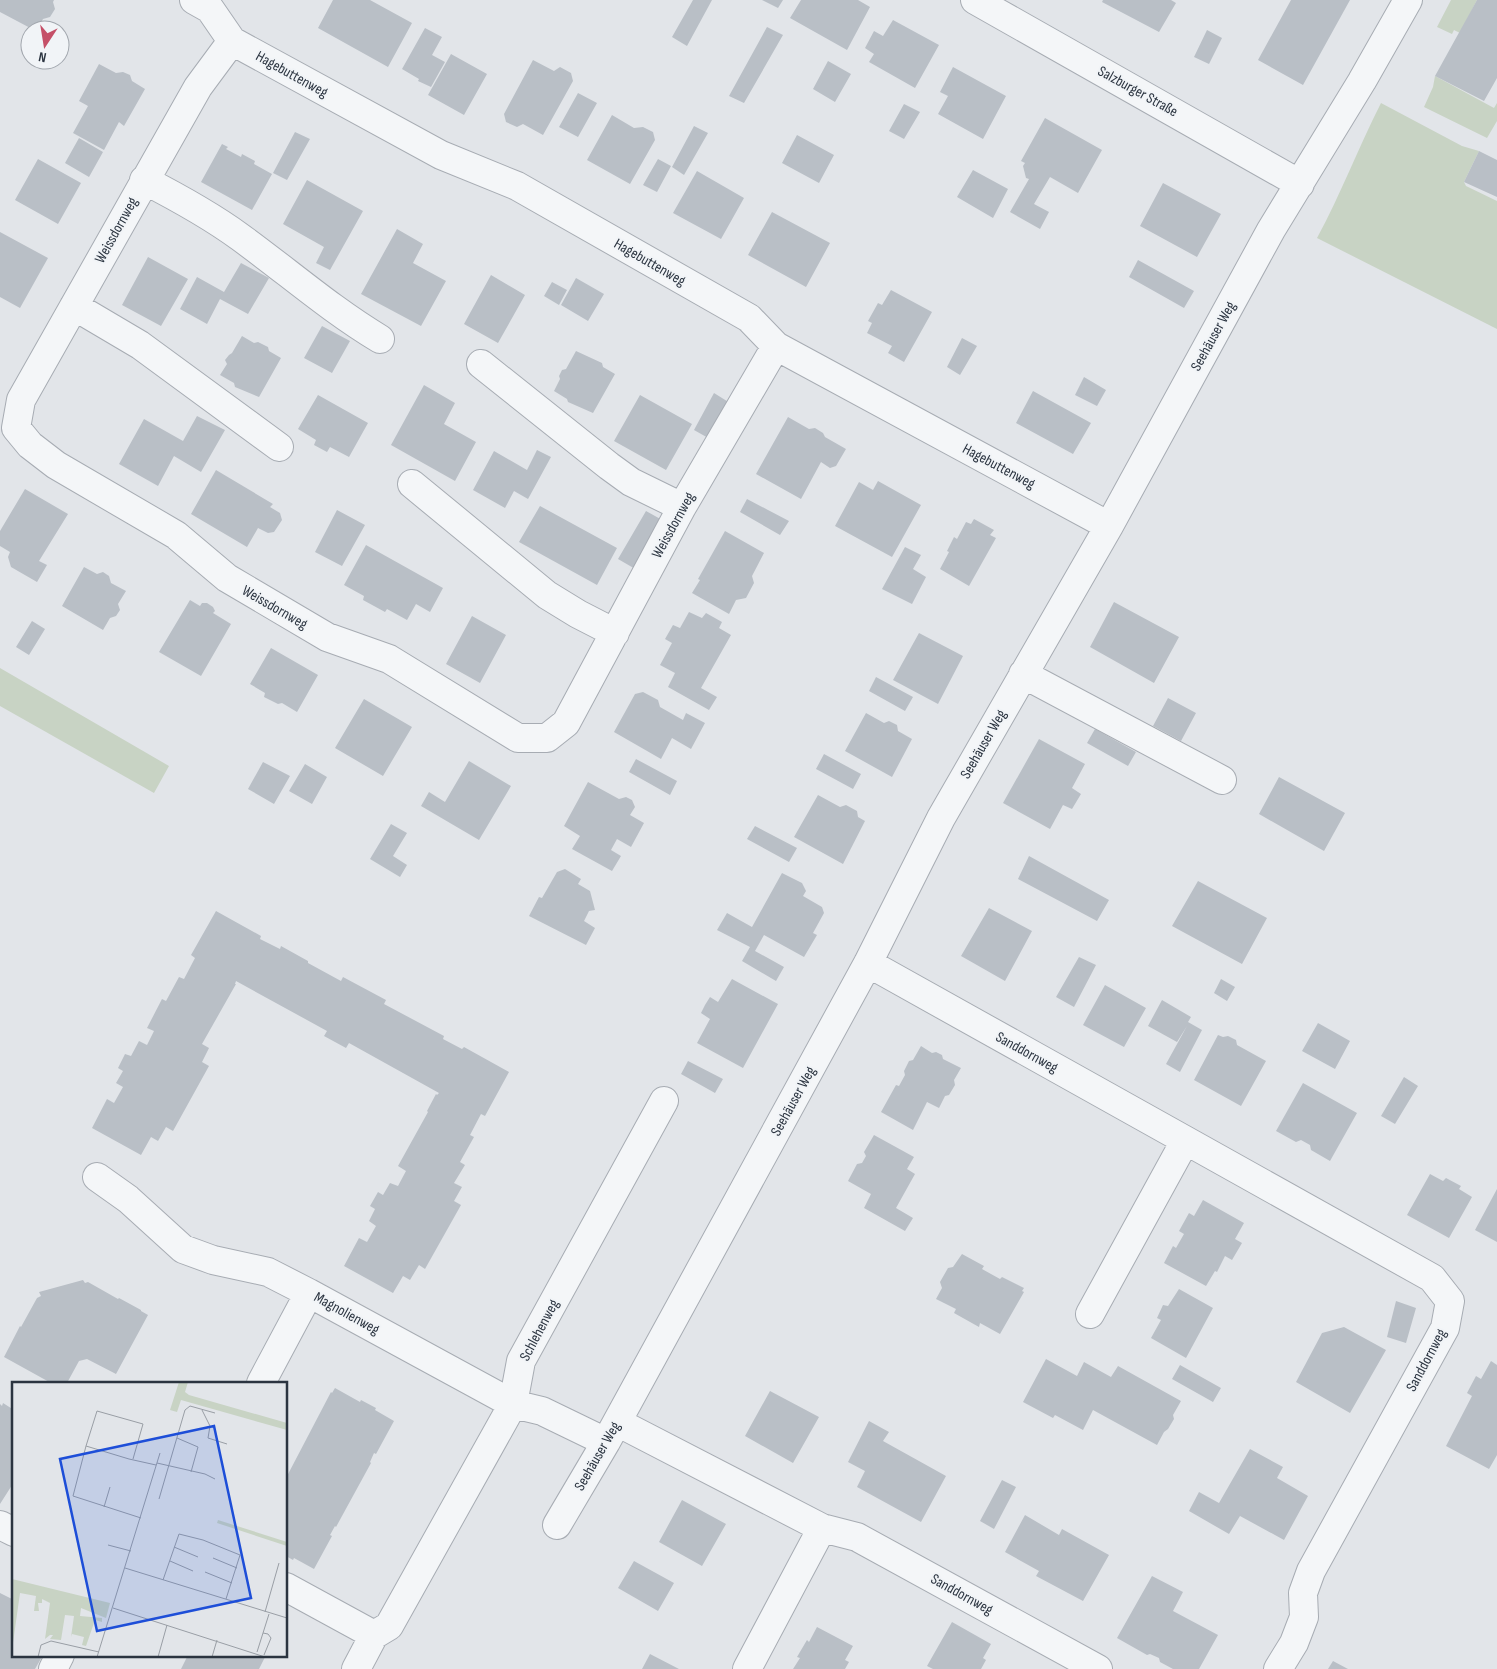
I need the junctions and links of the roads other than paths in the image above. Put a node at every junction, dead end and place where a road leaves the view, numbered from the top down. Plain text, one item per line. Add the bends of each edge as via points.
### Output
1 (194, 0) edge
2 (975, 0) edge
3 (1408, 0) edge
4 (232, 41) junction
5 (144, 180) junction
6 (1300, 184) junction
7 (74, 306) junction
8 (380, 338) dead end
9 (776, 346) junction
10 (481, 364) dead end
11 (279, 447) dead end
12 (412, 484) dead end
13 (682, 507) junction
14 (1109, 526) junction
15 (615, 633) junction
16 (1023, 674) junction
17 (1222, 780) dead end
18 (868, 963) junction
19 (664, 1101) dead end
20 (1185, 1141) junction
21 (97, 1177) dead end
22 (310, 1293) junction
23 (1090, 1314) dead end
24 (263, 1382) edge
25 (513, 1404) junction
26 (611, 1432) junction
27 (0, 1524) edge
28 (556, 1525) dead end
29 (822, 1528) junction
30 (12, 1531) edge
31 (288, 1588) edge
32 (374, 1635) junction
33 (60, 1656) edge
34 (53, 1669) edge
35 (356, 1669) edge
36 (746, 1669) edge
37 (1098, 1669) edge
38 (1278, 1669) edge

1 - 4 street, Hagebuttenweg via 210,9
2 - 6 street, Salzburger Straße
3 - 6 street, Seehäuser Weg
4 - 5 street, Weissdornweg via 198,87
4 - 9 street, Hagebuttenweg via 441,156 517,186 749,318
5 - 7 street, Weissdornweg
5 - 8 street via 206,214 354,324
6 - 14 street, Seehäuser Weg via 1271,230
7 - 11 street via 140,345
7 - 15 street, Weissdornweg via 21,400 16,428 30,445 56,465 176,535 227,578 327,637 389,660 518,738 547,738 566,723
9 - 13 street, Weissdornweg
9 - 14 street, Hagebuttenweg
10 - 13 street via 631,482
12 - 15 street via 547,595
13 - 15 street, Weissdornweg
14 - 16 street, Seehäuser Weg
16 - 17 street
16 - 18 street, Seehäuser Weg via 941,818
18 - 20 street, Sanddornweg
18 - 26 street, Seehäuser Weg
19 - 25 street, Schlehenweg via 521,1361
20 - 23 street
20 - 38 street, Sanddornweg via 1432,1278 1450,1301 1445,1328 1310,1571 1303,1593 1304,1618
21 - 22 street, Magnolienweg via 128,1199 183,1249 213,1260 268,1272
22 - 24 street
22 - 25 street, Magnolienweg
25 - 26 street, Magnolienweg
25 - 32 street, Schlehenweg via 389,1626
26 - 28 street, Seehäuser Weg
26 - 29 street, Sanddornweg
27 - 30 street
29 - 36 street
29 - 37 street, Sanddornweg via 857,1537
31 - 32 street
32 - 35 street, Schlehenweg
33 - 34 street

